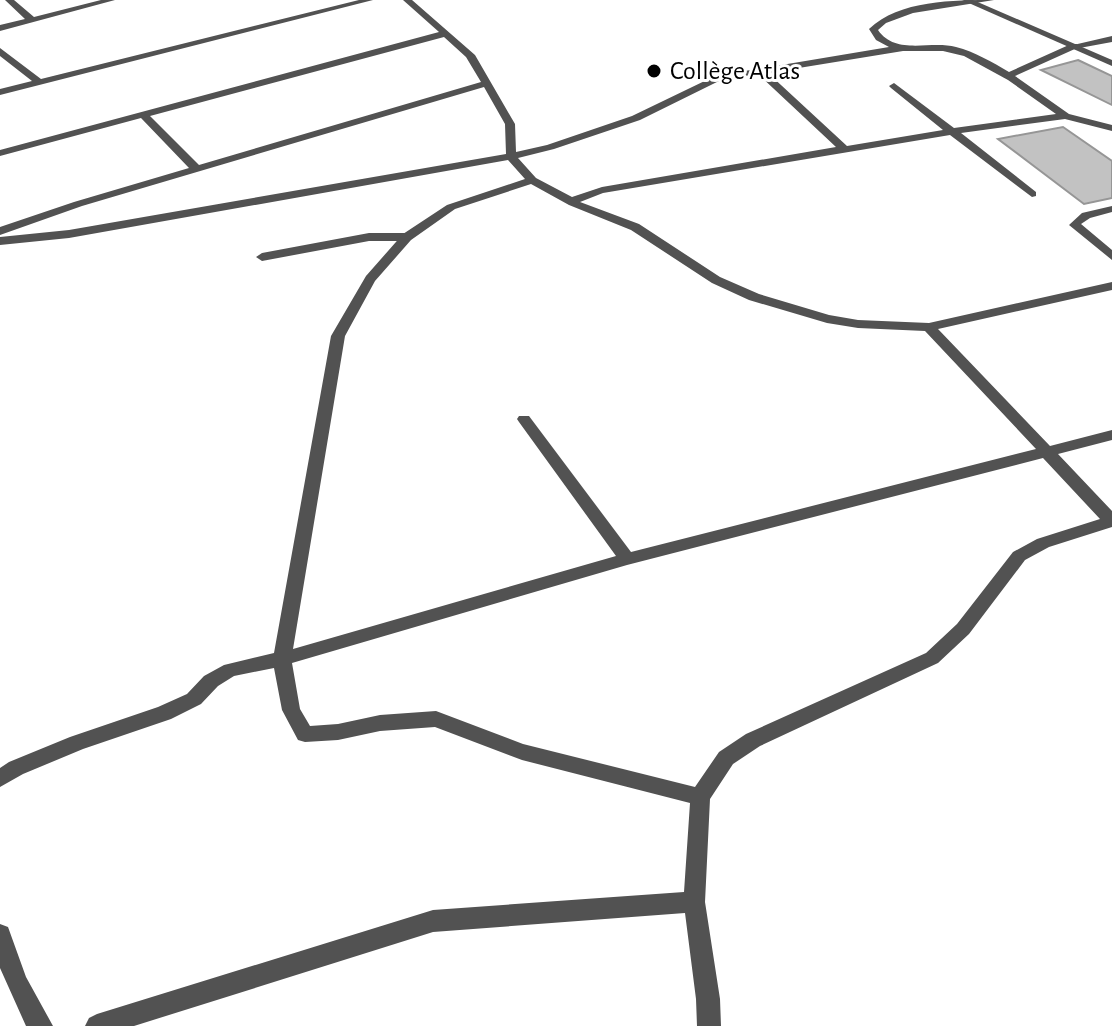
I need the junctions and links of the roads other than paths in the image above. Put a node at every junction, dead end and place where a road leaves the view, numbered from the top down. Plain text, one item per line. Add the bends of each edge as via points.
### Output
1 (9, 0) edge
2 (111, 0) edge
3 (369, 0) edge
4 (407, 0) edge
5 (990, 0) edge
6 (970, 1) edge
7 (32, 20) junction
8 (0, 28) edge
9 (447, 33) junction
10 (1112, 39) edge
11 (1099, 42) junction
12 (1074, 46) junction
13 (1112, 47) edge
14 (902, 48) junction
15 (0, 51) edge
16 (1112, 63) edge
17 (760, 71) junction
18 (1006, 77) junction
19 (40, 83) junction
20 (488, 83) junction
21 (894, 86) dead end
22 (0, 92) edge
23 (144, 115) junction
24 (1065, 116) junction
25 (1112, 128) edge
26 (950, 131) junction
27 (846, 151) junction
28 (0, 153) edge
29 (511, 156) junction
30 (198, 170) junction
31 (532, 180) junction
32 (1032, 194) dead end
33 (573, 203) junction
34 (1112, 209) edge
35 (0, 231) edge
36 (407, 237) junction
37 (0, 241) edge
38 (1112, 256) edge
39 (262, 257) dead end
40 (1112, 286) edge
41 (929, 327) junction
42 (524, 419) dead end
43 (1112, 435) edge
44 (1046, 454) junction
45 (1112, 521) edge
46 (627, 559) junction
47 (282, 659) junction
48 (0, 778) edge
49 (700, 797) junction
50 (694, 902) junction
51 (0, 935) edge
52 (8, 988) edge
53 (41, 1026) edge
54 (97, 1026) edge
55 (709, 1026) edge

1 - 7 street
2 - 7 street
3 - 19 street
4 - 9 street
5 - 6 street
6 - 12 street
6 - 14 street via 895,14 873,29 885,42
7 - 8 street
9 - 20 street
9 - 23 street
10 - 11 street
11 - 12 street
11 - 13 street
12 - 16 street
12 - 18 street
14 - 17 street
14 - 18 street via 954,50
15 - 19 street
17 - 27 street
17 - 29 street via 718,78 610,127
18 - 24 street
19 - 22 street
20 - 29 street via 510,124
20 - 30 street
21 - 26 street
23 - 28 street
23 - 30 street
24 - 25 street
24 - 26 street
26 - 27 street
26 - 32 street
27 - 33 street via 602,190
29 - 31 street
29 - 37 street via 69,234
30 - 35 street
31 - 33 street
31 - 36 street via 451,207
33 - 41 street via 635,227 716,280 754,297 827,319
34 - 38 street via 1075,225
36 - 39 street via 369,237
36 - 47 street via 370,279 338,336
40 - 41 street
41 - 44 street
42 - 46 street
43 - 44 street
44 - 45 street
44 - 46 street
45 - 49 street via 1019,556 932,658 753,740 726,758
46 - 47 street
47 - 48 street via 230,670 194,699
47 - 49 street via 291,710 305,734 436,719 522,752
49 - 50 street
50 - 54 street via 433,921
50 - 55 street
51 - 52 street
52 - 53 street

